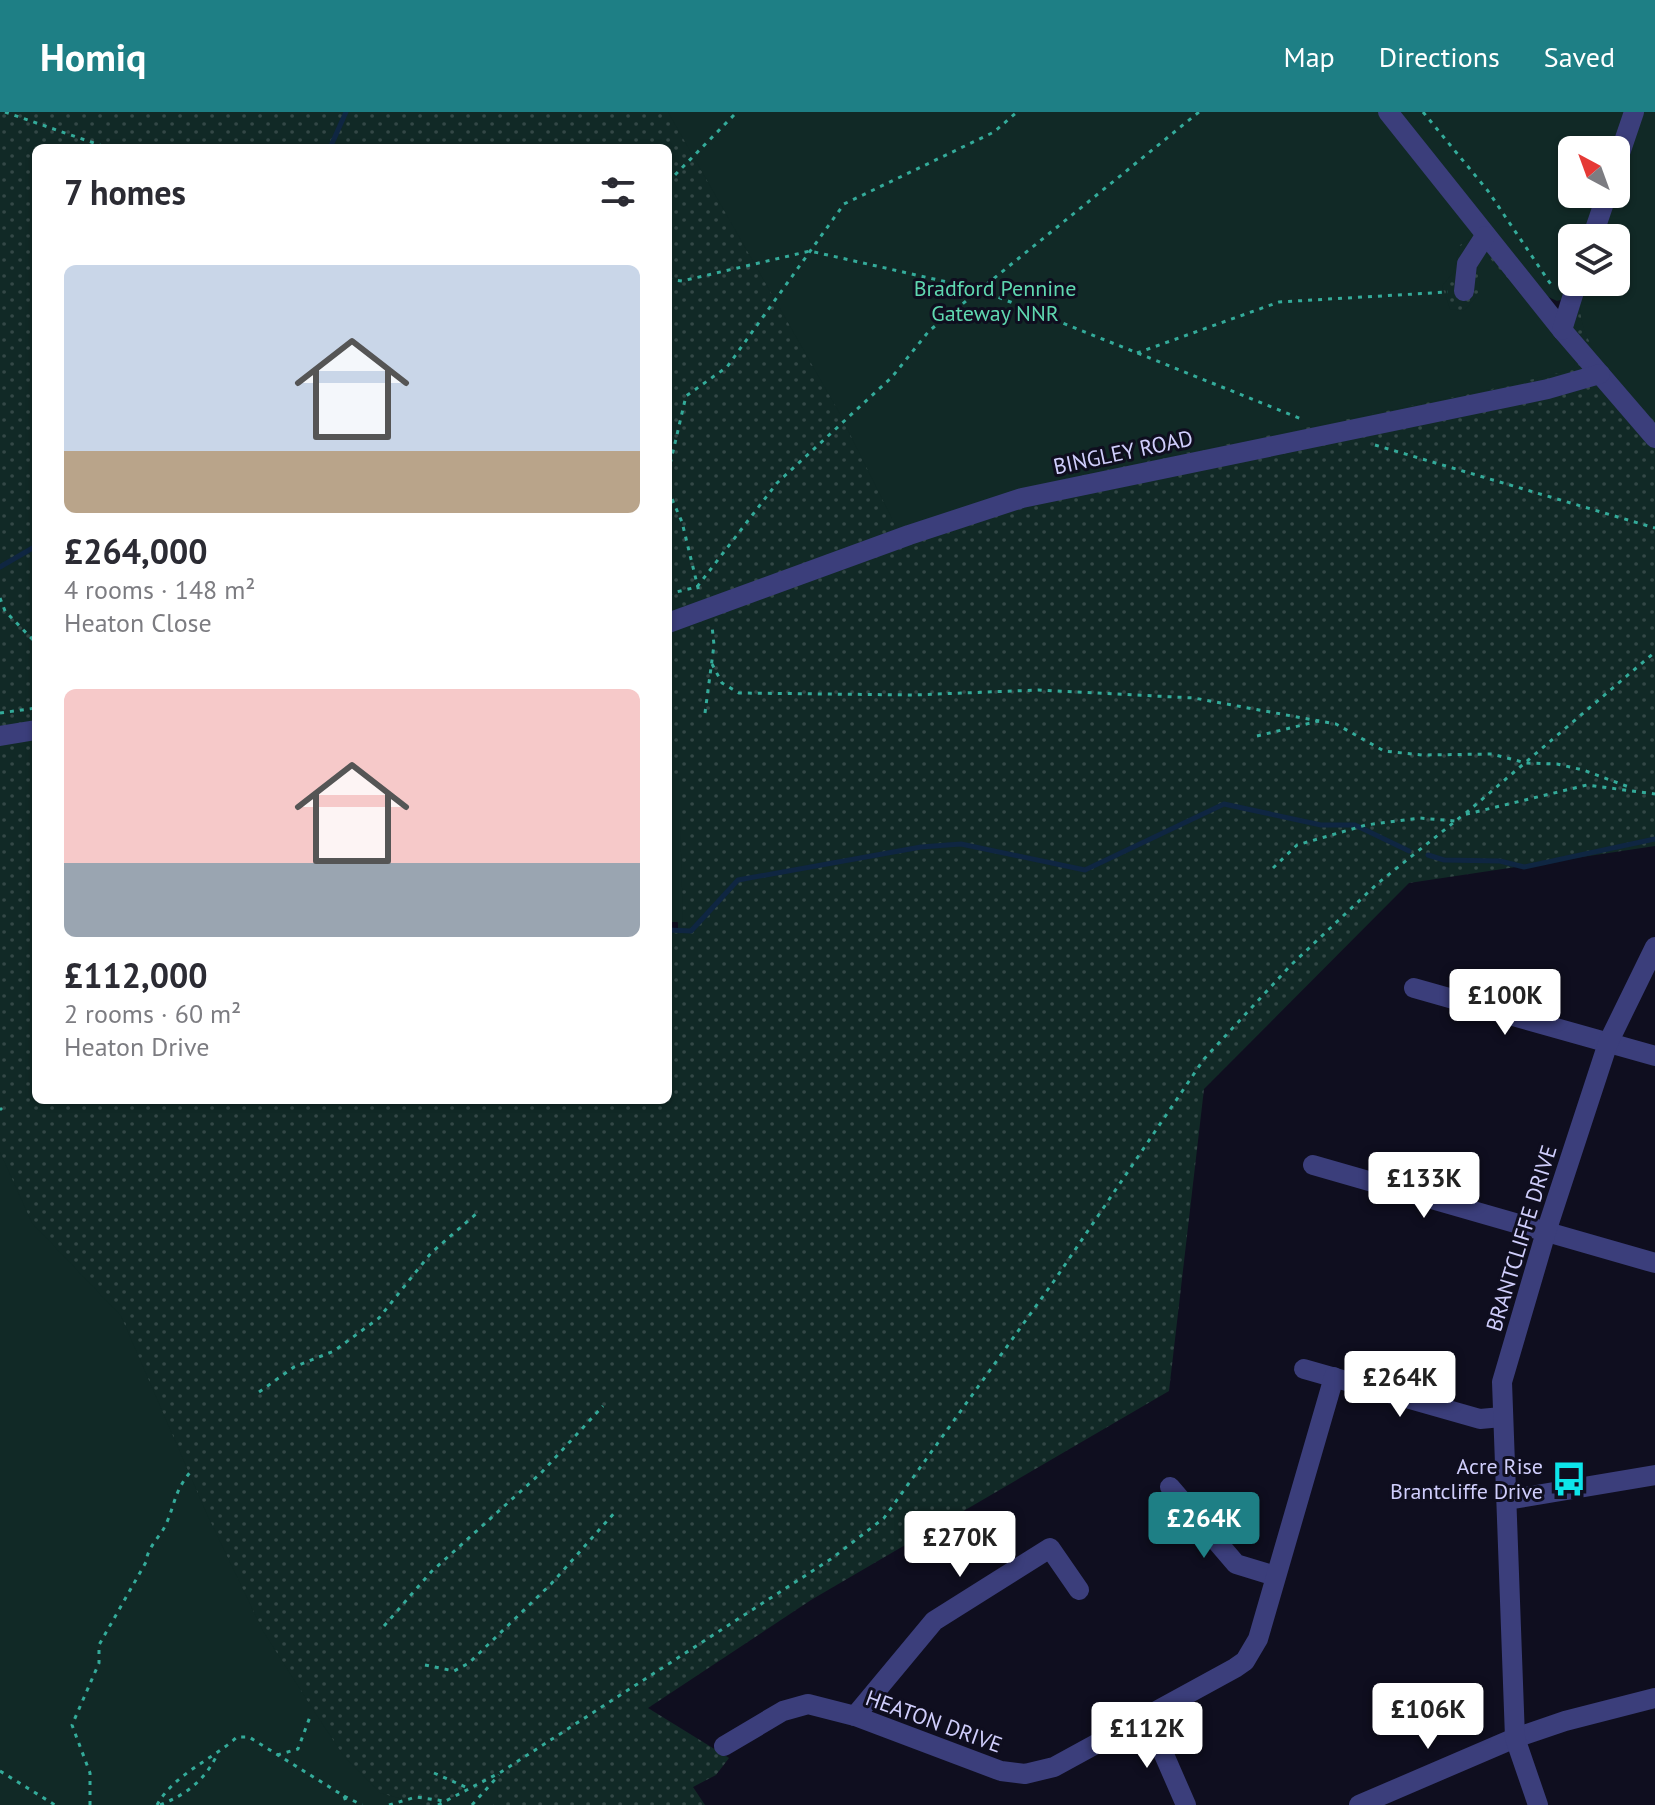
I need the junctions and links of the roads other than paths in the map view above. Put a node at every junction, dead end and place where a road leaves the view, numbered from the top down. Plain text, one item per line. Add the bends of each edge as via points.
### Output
1 (1388, 112) edge
2 (1634, 112) edge
3 (1626, 136) edge
4 (1485, 236) junction
5 (1464, 291) road end
6 (1572, 296) edge
7 (1562, 330) junction
8 (1600, 374) junction
9 (1655, 438) edge
10 (672, 621) edge
11 (32, 731) edge
12 (0, 736) edge
13 (1655, 947) edge
14 (1414, 988) dead end
15 (1608, 1043) junction
16 (1655, 1056) edge
17 (1313, 1165) dead end
18 (1546, 1232) junction
19 (1655, 1263) edge
20 (1304, 1369) dead end
21 (1334, 1377) junction
22 (1502, 1417) junction
23 (1655, 1475) edge
24 (1170, 1487) dead end
25 (1507, 1500) junction
26 (1275, 1576) junction
27 (1079, 1590) dead end
28 (1655, 1698) edge
29 (855, 1716) junction
30 (1148, 1718) junction
31 (1515, 1738) junction
32 (724, 1746) dead end
33 (1186, 1805) edge
34 (1359, 1805) edge
35 (1538, 1805) edge

1 - 4 street
2 - 3 street
4 - 5 street via 1467,264
4 - 7 street
6 - 7 street
7 - 8 street
8 - 9 street
8 - 10 street, BINGLEY ROAD via 1022,498
11 - 12 street
13 - 15 street, BRANTCLIFFE DRIVE
14 - 15 street
15 - 16 street
15 - 18 street, BRANTCLIFFE DRIVE
17 - 18 street
18 - 19 street
18 - 22 street, BRANTCLIFFE DRIVE via 1502,1382
20 - 21 street
21 - 22 street via 1480,1419
21 - 26 street, HEATON DRIVE
22 - 25 street, BRANTCLIFFE DRIVE
23 - 25 street
24 - 26 street via 1236,1564
25 - 31 street, BRANTCLIFFE DRIVE
26 - 30 street, HEATON DRIVE via 1258,1639 1245,1661
27 - 29 street via 1050,1548 934,1621
28 - 31 street
29 - 30 street, HEATON DRIVE via 989,1768 1025,1774 1054,1767
29 - 32 street, HEATON DRIVE via 808,1704 783,1711
30 - 33 street
31 - 34 street
31 - 35 street, BRANTCLIFFE DRIVE

